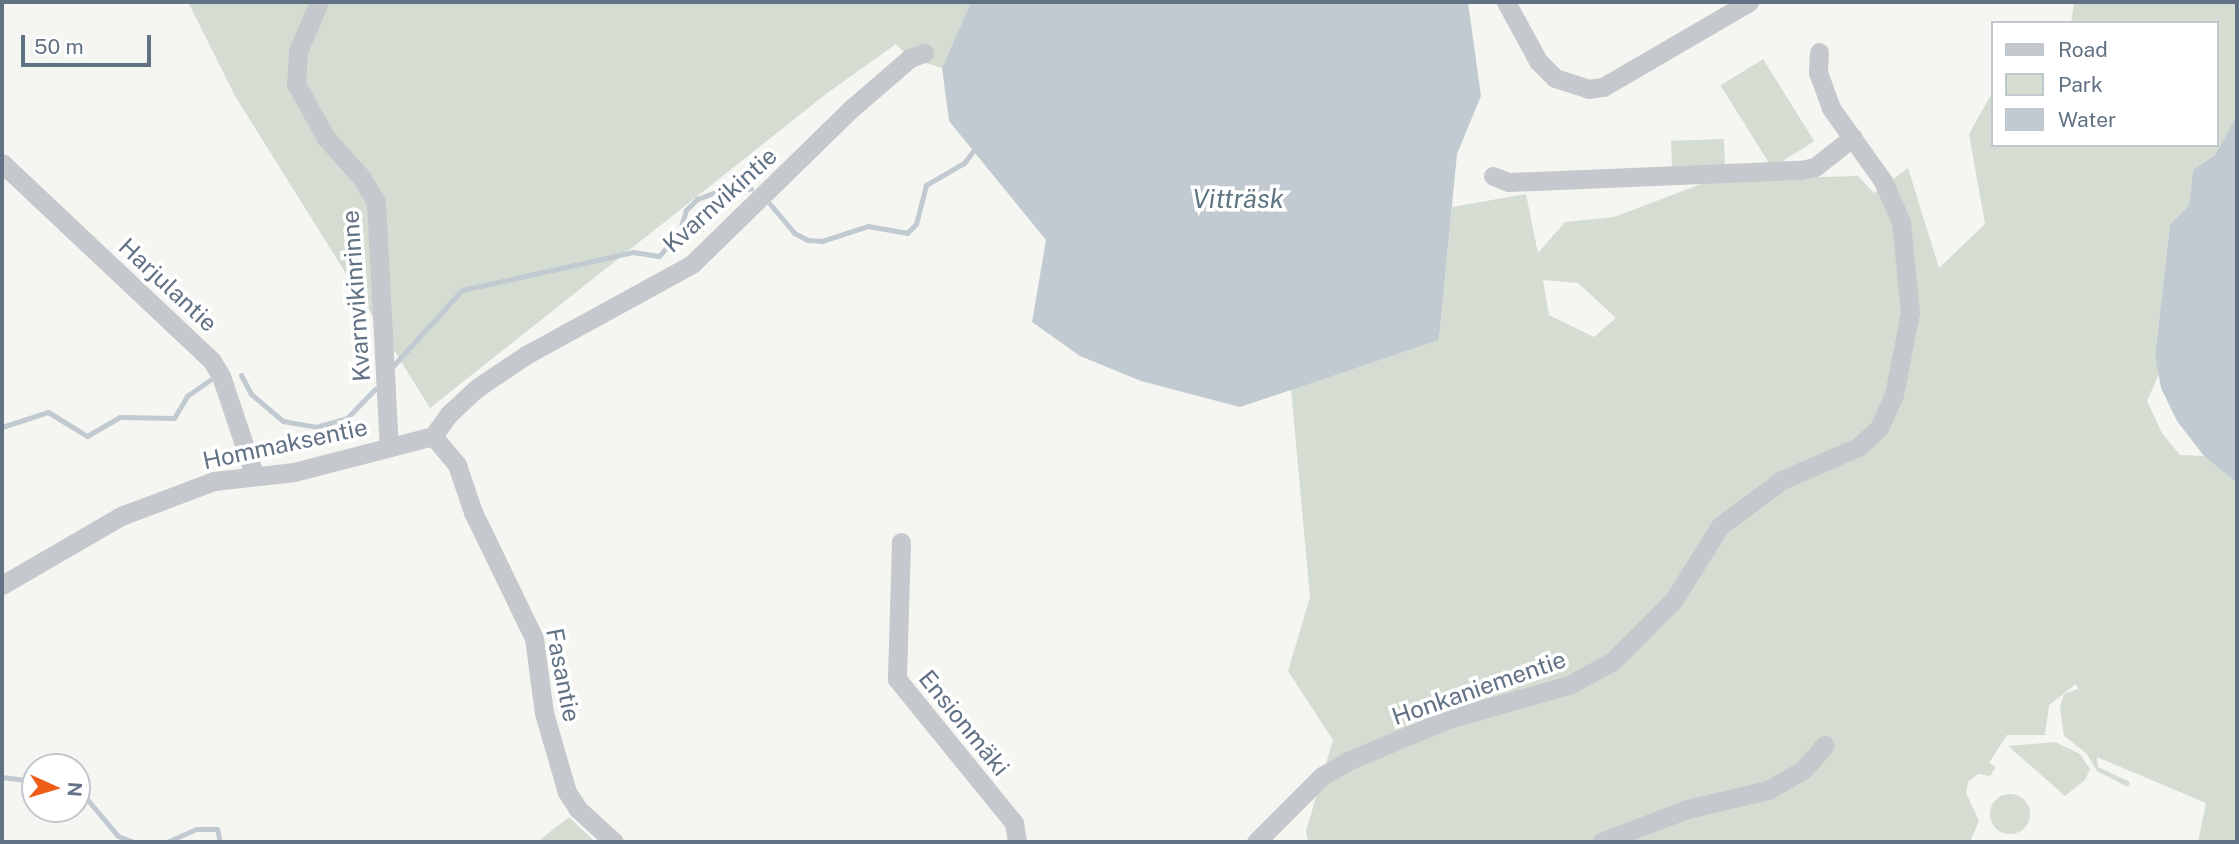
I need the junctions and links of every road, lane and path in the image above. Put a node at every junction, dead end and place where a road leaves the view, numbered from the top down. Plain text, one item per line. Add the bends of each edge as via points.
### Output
1 (319, 2) edge
2 (1506, 2) edge
3 (1748, 2) edge
4 (1819, 52) dead end
5 (924, 53) dead end
6 (1853, 137) junction
7 (2, 163) edge
8 (1493, 176) dead end
9 (433, 436) junction
10 (389, 447) junction
11 (254, 474) junction
12 (901, 542) dead end
13 (2, 585) edge
14 (1825, 746) dead end
15 (614, 842) edge
16 (1017, 842) edge
17 (1256, 842) edge
18 (1601, 842) edge

1 - 10 street, Kvarnvikinrinne via 298,51 296,83 326,138 361,177 376,202
2 - 3 street via 1538,61 1555,78 1588,89 1603,87
4 - 6 street, Honkaniementie via 1818,72 1831,108
5 - 9 street, Kvarnvikintie via 910,58 852,108 692,264 526,355 477,388
6 - 8 street via 1815,167 1801,170 1509,181
6 - 17 street, Honkaniementie via 1883,181 1901,222 1907,268 1910,313 1905,353 1879,428 1857,447 1782,480 1720,526 1673,601 1613,660 1569,685 1445,720 1348,761 1303,792
7 - 11 street, Harjulantie via 212,361
9 - 10 street, Hommaksentie
9 - 15 street, Fasantie via 457,465 473,512 534,638 544,713 567,792 578,809
10 - 11 street, Hommaksentie via 294,472
11 - 13 street, Hommaksentie via 214,481 121,516
12 - 16 street, Ensionmäki via 897,679 1014,822
14 - 18 street via 1803,770 1768,790 1687,809

